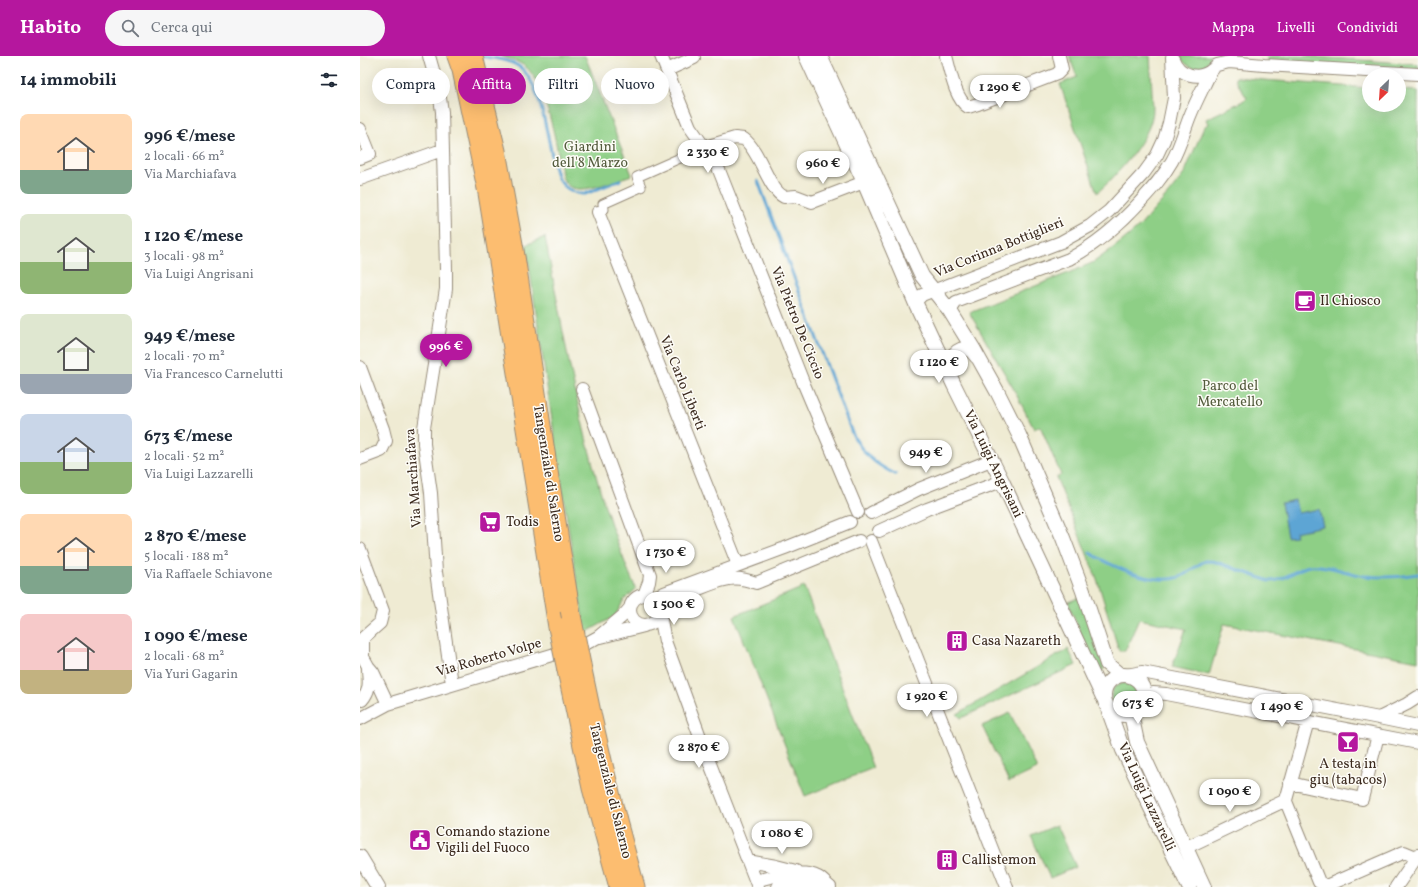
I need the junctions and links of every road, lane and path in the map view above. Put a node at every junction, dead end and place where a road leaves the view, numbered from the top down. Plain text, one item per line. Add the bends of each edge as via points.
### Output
1 (429, 56) edge
2 (458, 56) edge
3 (474, 56) edge
4 (661, 56) edge
5 (693, 56) edge
6 (806, 56) edge
7 (820, 56) edge
8 (946, 56) edge
9 (1059, 56) edge
10 (1172, 56) edge
11 (1216, 64) edge
12 (666, 68) edge
13 (669, 69) edge
14 (1418, 74) edge
15 (669, 75) edge
16 (360, 129) edge
17 (705, 146) junction
18 (442, 150) junction
19 (360, 158) edge
20 (360, 180) edge
21 (864, 182) junction
22 (598, 212) joint
23 (933, 290) junction
24 (916, 304) junction
25 (950, 311) junction
26 (980, 360) junction
27 (360, 367) edge
28 (950, 376) junction
29 (582, 389) dead end
30 (360, 459) edge
31 (991, 460) junction
32 (1002, 481) junction
33 (858, 512) junction
34 (871, 512) junction
35 (850, 522) junction
36 (879, 531) junction
37 (865, 541) junction
38 (360, 549) edge
39 (738, 565) junction
40 (650, 575) junction
41 (674, 589) junction
42 (654, 603) junction
43 (630, 608) junction
44 (645, 626) junction
45 (361, 634) edge
46 (598, 637) junction
47 (665, 642) junction
48 (363, 659) edge
49 (574, 667) junction
50 (1124, 675) junction
51 (452, 684) junction
52 (1418, 697) edge
53 (1144, 698) junction
54 (361, 700) edge
55 (1105, 701) junction
56 (388, 704) junction
57 (1131, 714) junction
58 (1379, 718) junction
59 (360, 719) edge
60 (1308, 721) junction
61 (1418, 726) edge
62 (1378, 735) junction
63 (1418, 743) edge
64 (1290, 783) junction
65 (1285, 800) junction
66 (1185, 848) junction
67 (1417, 856) edge
68 (360, 857) edge
69 (748, 861) junction
70 (811, 875) junction
71 (759, 885) edge
72 (378, 887) edge
73 (619, 887) edge
74 (635, 887) edge
75 (778, 887) edge
76 (829, 887) edge
77 (1007, 887) edge
78 (1189, 887) edge
79 (1204, 887) edge
80 (1396, 887) edge

1 - 18 street, Via Marchiafava via 442,112
2 - 49 highway, Tangenziale di Salerno, bridge via 488,193 558,627
3 - 49 highway, Tangenziale di Salerno, bridge via 496,151 513,243 570,610
4 - 12 street, Via Pietro De Ciccio
5 - 13 street via 694,58
6 - 21 street, Via Luigi Angrisani
7 - 23 street via 922,276
8 - 9 street via 959,98 968,106 1057,74 1062,69
10 - 11 street via 1178,68 1188,75 1200,76
10 - 23 street, Via Corinna Bottiglieri via 1174,98 1164,140 1144,173 1109,211 1090,226 1061,242
11 - 14 street via 1229,62
11 - 25 street via 1190,116 1173,161 1159,182 1125,219 1098,242 1069,259 956,302
15 - 17 street, Via Pietro De Ciccio via 690,127
16 - 19 street via 370,154
17 - 21 street via 735,138 744,139 778,193 784,197 796,196 812,202
17 - 22 street via 637,177 641,187 603,204 604,209
17 - 33 street, Via Pietro De Ciccio via 717,165 728,191 803,382
18 - 20 street
18 - 51 street, Via Marchiafava via 446,289 424,438 431,493 436,572
21 - 24 street, Via Luigi Angrisani
22 - 39 street, Via Carlo Liberti
23 - 24 street, Via Corinna Bottiglieri via 922,295
23 - 25 street
24 - 28 street, Via Luigi Angrisani
25 - 26 street
26 - 28 street via 969,349 959,350 950,360
26 - 50 street via 1019,435 1063,538 1107,664
27 - 30 street via 386,441 381,451
28 - 31 street, Via Luigi Angrisani
29 - 40 street
31 - 32 street, Via Luigi Angrisani
31 - 34 street via 919,489
32 - 36 street
32 - 55 street, Via Luigi Angrisani
33 - 34 street
33 - 35 street
34 - 36 street via 878,519
35 - 37 street via 852,536
35 - 39 street
36 - 37 street via 875,538
37 - 42 street via 756,583 744,579 730,579
37 - 77 street
38 - 45 street via 383,611 380,623
39 - 41 street
40 - 41 street via 663,587
40 - 42 street
41 - 42 street
42 - 43 street via 636,597
42 - 44 street via 657,620
42 - 47 street
43 - 44 street via 633,620
43 - 46 street, Via Roberto Volpe
44 - 46 street, Via Roberto Volpe
44 - 47 street
45 - 48 street
46 - 51 street, Via Roberto Volpe via 556,654
47 - 69 street
48 - 54 street via 369,686
48 - 56 street via 373,672
49 - 73 highway, Tangenziale di Salerno via 592,788
49 - 74 highway, Tangenziale di Salerno via 595,733
50 - 53 street via 1138,681 1142,686
50 - 55 street via 1110,680 1106,686
50 - 58 street via 1142,672
51 - 56 street, Via Roberto Volpe
52 - 58 street
53 - 57 street via 1140,708
53 - 60 street via 1153,693 1166,694
54 - 56 street, Via Roberto Volpe
55 - 57 street via 1110,710 1120,715
55 - 78 street, Via Luigi Lazzarelli via 1123,750
56 - 59 street, Via Roberto Volpe
57 - 66 street, Via Luigi Lazzarelli via 1137,742
58 - 61 street
60 - 62 street
60 - 64 street
62 - 63 street
62 - 64 street via 1362,799
64 - 65 street
65 - 66 street
65 - 67 street via 1319,882 1326,886 1404,852
66 - 79 street, Via Luigi Lazzarelli
67 - 80 street
68 - 72 street
69 - 70 street
69 - 71 street
70 - 71 street via 796,873 766,878
70 - 76 street via 818,877
75 - 76 street via 795,884

